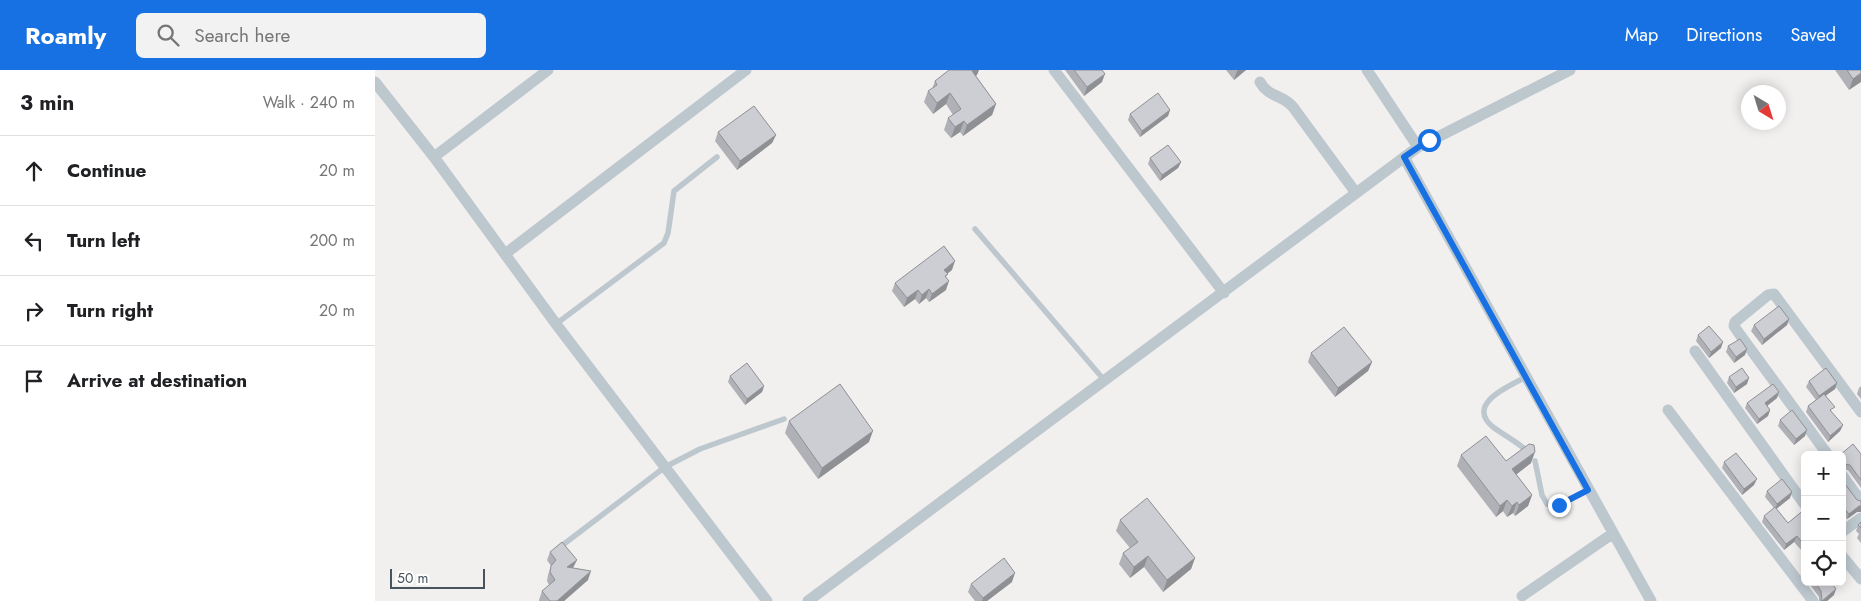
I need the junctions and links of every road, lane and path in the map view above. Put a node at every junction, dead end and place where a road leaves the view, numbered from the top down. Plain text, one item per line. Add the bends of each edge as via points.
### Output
1 (548, 70) edge
2 (746, 70) edge
3 (1054, 70) edge
4 (1367, 70) edge
5 (1569, 70) edge
6 (375, 82) edge
7 (1260, 82) dead end
8 (1418, 147) junction
9 (434, 157) junction
10 (717, 157) dead end
11 (1404, 157) junction
12 (1356, 193) junction
13 (975, 229) dead end
14 (505, 254) junction
15 (1223, 293) junction
16 (556, 324) junction
17 (1695, 351) dead end
18 (1526, 377) junction
19 (1105, 380) junction
20 (1668, 410) dead end
21 (1861, 412) edge
22 (785, 419) dead end
23 (1824, 451) edge
24 (1528, 452) edge
25 (1535, 461) edge
26 (665, 467) junction
27 (1846, 480) edge
28 (1588, 490) junction
29 (1801, 499) edge
30 (1861, 501) edge
31 (1861, 518) edge
32 (1846, 529) edge
33 (1612, 534) junction
34 (564, 544) edge
35 (1846, 561) edge
36 (1861, 579) edge
37 (1522, 596) dead end
38 (767, 601) edge
39 (808, 601) edge
40 (1651, 601) edge
41 (1813, 601) edge

1 - 9 street
2 - 14 street
3 - 15 street
4 - 8 street
5 - 8 street
6 - 9 street
7 - 12 street via 1267,93 1283,98 1293,107
8 - 11 street
9 - 14 street
10 - 16 lane via 674,191 664,242
11 - 12 street
11 - 18 street
12 - 15 street
13 - 19 lane
14 - 16 street
15 - 19 street
16 - 26 street
17 - 29 street
18 - 24 lane via 1490,398 1484,412 1493,427
18 - 28 street
19 - 39 street
20 - 41 street
21 - 23 street via 1774,294 1768,295 1735,322 1736,329
22 - 26 lane via 691,453
25 - 28 lane via 1543,499 1547,504 1559,505
26 - 34 lane
26 - 38 street
27 - 30 street
28 - 33 street
31 - 32 street
33 - 37 street
33 - 40 street
35 - 36 street

